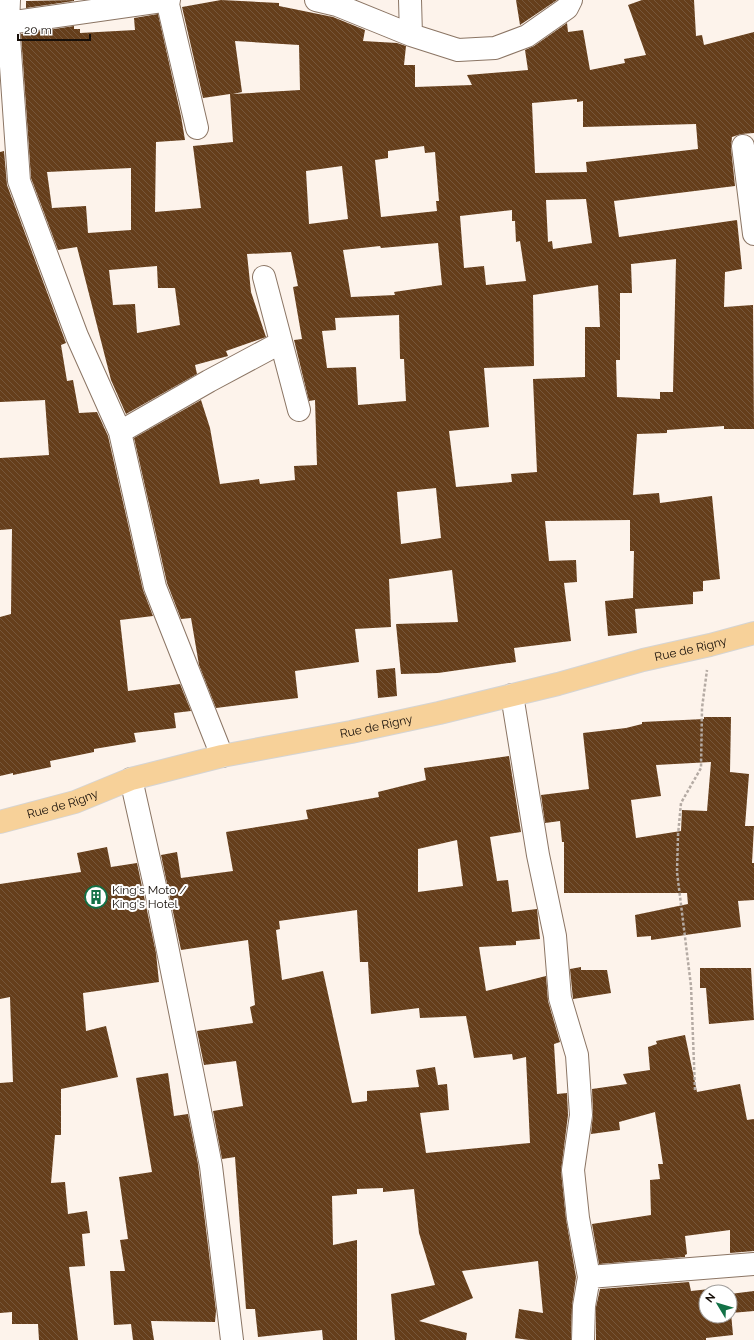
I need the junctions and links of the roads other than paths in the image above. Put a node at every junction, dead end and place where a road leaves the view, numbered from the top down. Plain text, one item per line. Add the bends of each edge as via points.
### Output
1 (9, 0) edge
2 (168, 0) edge
3 (316, 0) edge
4 (410, 0) edge
5 (571, 0) edge
6 (4, 23) edge
7 (411, 35) junction
8 (197, 128) dead end
9 (743, 146) dead end
10 (754, 234) edge
11 (264, 278) dead end
12 (280, 343) junction
13 (298, 410) dead end
14 (120, 432) junction
15 (754, 633) edge
16 (512, 695) junction
17 (222, 756) junction
18 (131, 779) junction
19 (0, 822) edge
20 (754, 1264) edge
21 (589, 1277) junction
22 (232, 1340) edge
23 (584, 1340) edge

1 - 6 street
2 - 6 street
2 - 8 street
3 - 7 street via 337,5
4 - 7 street
5 - 7 street via 567,8 527,36 495,48 458,50
6 - 14 street via 19,181 77,336
9 - 10 street
11 - 12 street
12 - 13 street
12 - 14 street
14 - 17 street via 155,587
15 - 16 main road, Rue de Rigny
16 - 17 main road, Rue de Rigny via 373,728
16 - 21 street via 538,855 555,936 560,998 577,1055 581,1115 573,1170 578,1218
17 - 18 main road, Rue de Rigny
18 - 19 main road, Rue de Rigny via 74,802
18 - 22 street via 211,1166
20 - 21 street
21 - 23 street via 584,1306

